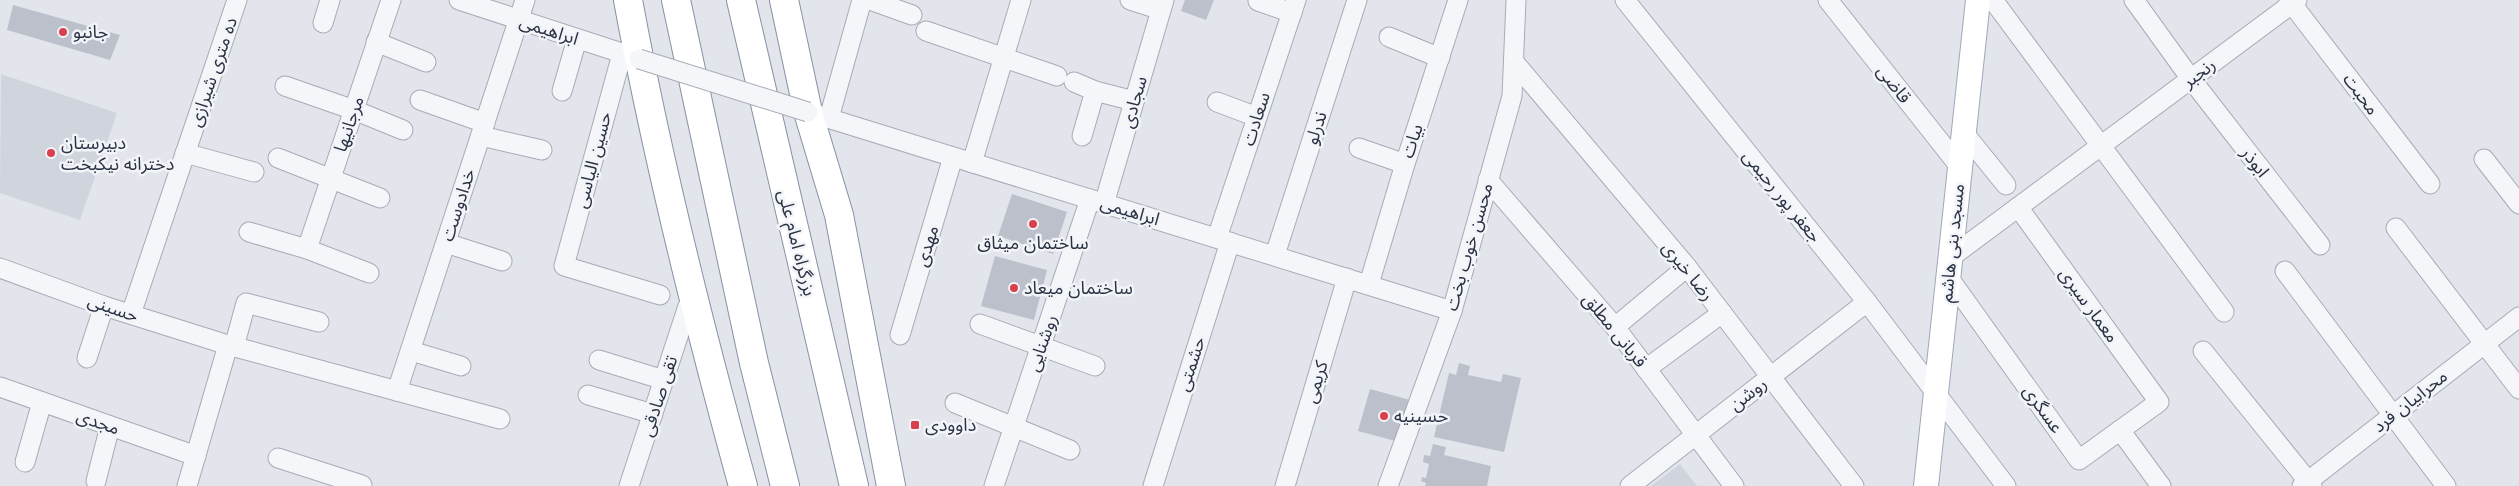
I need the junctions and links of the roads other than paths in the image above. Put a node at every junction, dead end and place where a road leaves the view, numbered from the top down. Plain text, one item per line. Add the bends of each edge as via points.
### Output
1 (237, 0) edge
2 (330, 0) edge
3 (391, 0) edge
4 (459, 0) edge
5 (525, 0) edge
6 (628, 0) edge
7 (676, 0) edge
8 (741, 0) edge
9 (784, 0) edge
10 (862, 0) edge
11 (870, 0) edge
12 (1021, 0) edge
13 (1130, 0) edge
14 (1357, 0) edge
15 (1458, 0) edge
16 (1516, 0) edge
17 (1626, 0) edge
18 (1828, 0) edge
19 (1978, 0) edge
20 (1993, 0) edge
21 (2134, 0) edge
22 (1258, 1) edge
23 (2293, 1) edge
24 (1162, 5) edge
25 (1294, 7) edge
26 (912, 15) dead end
27 (518, 20) junction
28 (323, 23) dead end
29 (926, 31) dead end
30 (1389, 37) dead end
31 (577, 39) junction
32 (376, 42) junction
33 (631, 56) junction
34 (1003, 57) junction
35 (1440, 58) junction
36 (426, 62) dead end
37 (1514, 62) junction
38 (2191, 79) junction
39 (285, 86) dead end
40 (562, 91) dead end
41 (1096, 91) junction
42 (420, 100) dead end
43 (1134, 101) junction
44 (1217, 102) dead end
45 (354, 110) junction
46 (818, 115) junction
47 (1257, 117) junction
48 (403, 130) dead end
49 (483, 130) junction
50 (1964, 133) junction
51 (1082, 136) dead end
52 (2101, 146) junction
53 (1359, 148) dead end
54 (542, 150) dead end
55 (185, 153) junction
56 (954, 157) junction
57 (278, 158) dead end
58 (2484, 159) dead end
59 (972, 163) junction
60 (1405, 164) junction
61 (1960, 167) junction
62 (254, 172) dead end
63 (330, 180) junction
64 (1488, 180) junction
65 (2430, 184) dead end
66 (2006, 185) dead end
67 (380, 198) dead end
68 (1097, 201) junction
69 (2519, 204) edge
70 (2018, 207) junction
71 (2396, 228) dead end
72 (249, 232) dead end
73 (1223, 240) junction
74 (446, 243) junction
75 (2320, 245) dead end
76 (307, 249) junction
77 (1276, 256) junction
78 (502, 261) dead end
79 (1687, 267) junction
80 (1950, 267) junction
81 (0, 268) edge
82 (2285, 271) dead end
83 (369, 273) dead end
84 (1347, 278) junction
85 (1369, 284) junction
86 (660, 295) dead end
87 (1867, 302) junction
88 (104, 306) junction
89 (688, 306) dead end
90 (1452, 310) junction
91 (2224, 312) dead end
92 (1722, 313) junction
93 (131, 314) junction
94 (2519, 317) edge
95 (319, 322) dead end
96 (980, 324) dead end
97 (1615, 327) junction
98 (900, 335) dead end
99 (2485, 344) junction
100 (231, 346) junction
101 (1040, 347) junction
102 (411, 351) junction
103 (2203, 351) dead end
104 (87, 358) dead end
105 (599, 360) dead end
106 (462, 366) dead end
107 (1095, 366) dead end
108 (1646, 369) junction
109 (1770, 377) junction
110 (664, 380) junction
111 (0, 387) edge
112 (2519, 389) edge
113 (397, 391) junction
114 (1936, 393) junction
115 (588, 395) dead end
116 (873, 396) junction
117 (42, 402) junction
118 (2159, 402) joint
119 (955, 403) dead end
120 (720, 404) junction
121 (653, 414) junction
122 (2393, 414) junction
123 (500, 419) dead end
124 (110, 426) junction
125 (1014, 427) junction
126 (2120, 430) junction
127 (1696, 435) junction
128 (1070, 450) dead end
129 (196, 456) junction
130 (278, 458) dead end
131 (25, 462) dead end
132 (316, 478) edge
133 (96, 481) dead end
134 (2307, 484) edge
135 (362, 485) dead end
136 (187, 486) edge
137 (629, 486) edge
138 (730, 486) edge
139 (743, 486) edge
140 (785, 486) edge
141 (854, 486) edge
142 (891, 486) edge
143 (905, 486) edge
144 (994, 486) edge
145 (1153, 486) edge
146 (1285, 486) edge
147 (1388, 486) edge
148 (1630, 486) edge
149 (1734, 486) edge
150 (1854, 486) edge
151 (1926, 486) edge
152 (2006, 486) edge
153 (2161, 486) edge
154 (2446, 486) edge

1 - 55 street, ده متری شیرازی
2 - 28 street
3 - 32 street, مرجانیها
4 - 27 street, ابراهیمی
5 - 27 street, خدادوست
6 - 33 highway
7 - 140 highway via 754,363
8 - 141 highway, بزرگراه امام علی
9 - 46 highway
10 - 46 street
11 - 26 street
12 - 34 street
13 - 24 street
14 - 77 street, ندرلو
15 - 35 street, بیات
16 - 37 street, محسن خوب بخت
17 - 87 street, جعفر پور رحیمی
18 - 61 street, قاضی
19 - 50 main road, مسجد بنی هاشم
20 - 52 street
21 - 38 street, ابوذر
22 - 25 street
23 - 38 street, رنجبر
23 - 65 street, محبت
24 - 43 street, سجادی
25 - 47 street, سعادت
27 - 31 street, ابراهیمی
27 - 49 street, خدادوست
29 - 34 street
30 - 35 street
31 - 33 street, ابراهیمی
31 - 40 street
32 - 36 street
32 - 45 street, مرجانیها
33 - 46 street, ابراهیمی, bridge
33 - 86 street, حسین الیاسی via 564,266
33 - 120 highway
34 - 41 street
34 - 59 street
35 - 60 street, بیات
37 - 64 street, محسن خوب بخت via 1512,96
37 - 79 street, رضا خیری
38 - 52 street, رنجبر
38 - 75 street, ابوذر
39 - 45 street
41 - 43 street
41 - 51 street
42 - 49 street
43 - 68 street, سجادی
44 - 47 street
45 - 48 street
45 - 63 street, مرجانیها
46 - 56 street, ابراهیمی
46 - 116 highway
47 - 73 street, سعادت
49 - 54 street
49 - 74 street, خدادوست
50 - 61 main road, مسجد بنی هاشم
50 - 66 street
52 - 70 street, رنجبر
52 - 91 street
53 - 60 street
55 - 62 street
55 - 93 street, ده متری شیرازی
56 - 59 street, ابراهیمی
56 - 98 street, مهدی
57 - 63 street
58 - 69 street
59 - 68 street, ابراهیمی
60 - 85 street, بیات
61 - 80 main road, مسجد بنی هاشم
63 - 67 street
63 - 76 street, مرجانیها
64 - 90 street, محسن خوب بخت
64 - 97 street, قربانی مطلق
68 - 73 street, ابراهیمی
68 - 101 street, روشنایی
70 - 80 street, رنجبر
70 - 118 street, معمار سیری
71 - 99 street
72 - 76 street
73 - 77 street, ابراهیمی
73 - 145 street, حشمتی
74 - 78 street
74 - 102 street, خدادوست
76 - 83 street
77 - 84 street, ابراهیمی
79 - 92 street, رضا خیری
79 - 97 street
80 - 114 main road, مسجد بنی هاشم
80 - 126 street, عسگری via 2080,460
81 - 88 street, حسینی
82 - 122 street
84 - 85 street, ابراهیمی
84 - 146 street, کریمی
85 - 90 street, ابراهیمی
87 - 109 street, روشن
87 - 114 street, جعفر پور رحیمی
88 - 93 street, حسینی
88 - 104 street
89 - 110 street, تقی صادقی
90 - 147 street, محسن خوب بخت
92 - 108 street
92 - 109 street, رضا خیری
93 - 100 street, حسینی
94 - 99 street, محرابیان فرد
95 - 100 street via 246,303
96 - 101 street
97 - 108 street, قربانی مطلق
99 - 112 street
99 - 122 street, محرابیان فرد
100 - 113 street
100 - 129 street
101 - 107 street
101 - 125 street, روشنایی
102 - 106 street
102 - 113 street, خدادوست
103 - 134 street
105 - 110 street
108 - 127 street, قربانی مطلق
109 - 127 street, روشن
109 - 150 street, رضا خیری
110 - 121 street, تقی صادقی
111 - 117 street, مجدی
113 - 123 street
114 - 151 main road, مسجد بنی هاشم
114 - 152 street, جعفر پور رحیمی
115 - 121 street
116 - 142 highway
116 - 143 main road
117 - 124 street, مجدی
117 - 131 street
118 - 126 street, عسگری
119 - 125 street
120 - 138 highway
120 - 139 highway
121 - 137 street, تقی صادقی
122 - 134 street, محرابیان فرد
122 - 154 street
124 - 129 street, مجدی
124 - 133 street
125 - 128 street
125 - 144 street, روشنایی
126 - 153 street
127 - 148 street, روشن
127 - 149 street, قربانی مطلق
129 - 136 street
130 - 132 street
132 - 135 street

